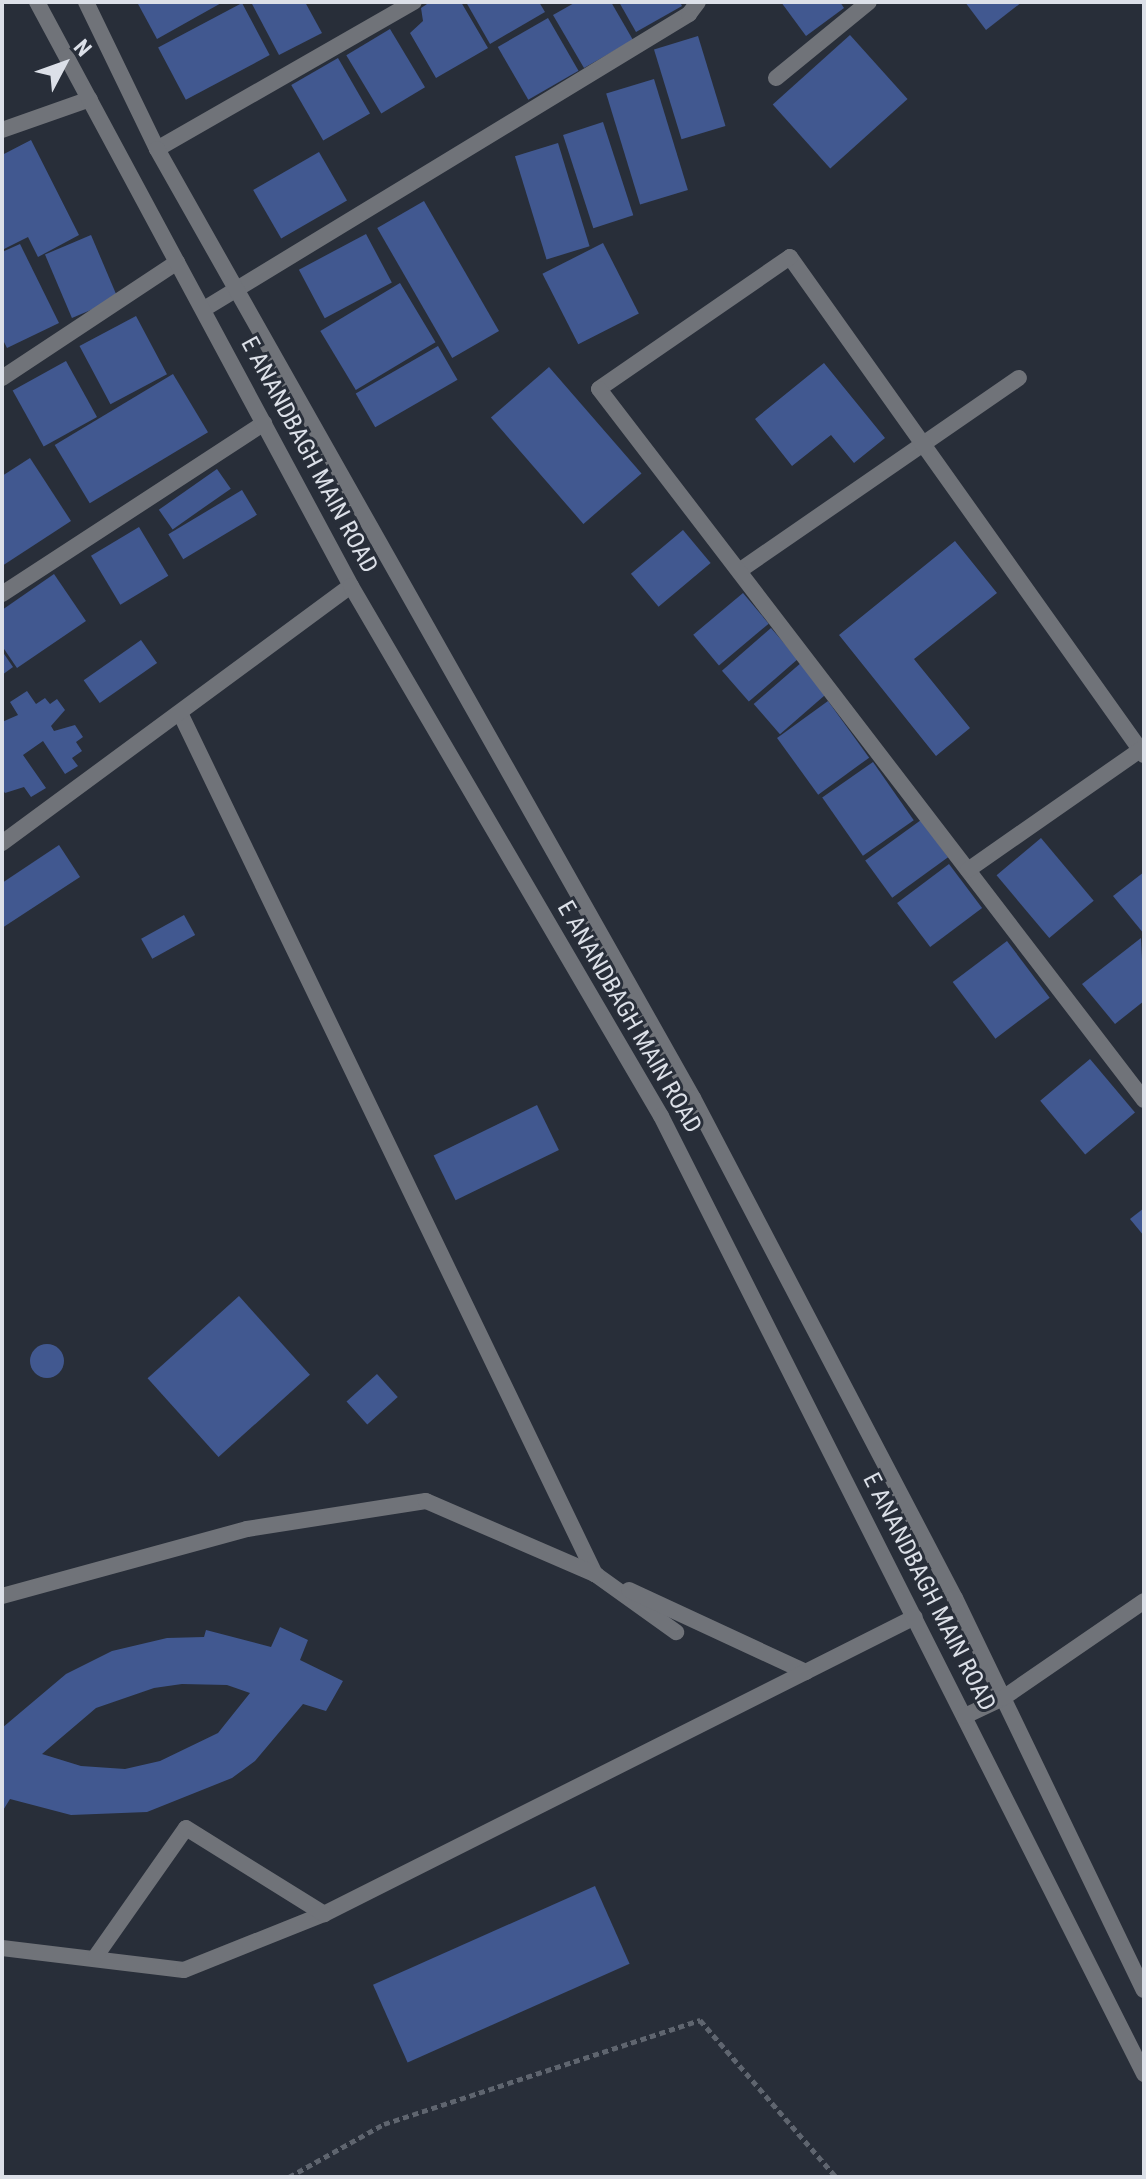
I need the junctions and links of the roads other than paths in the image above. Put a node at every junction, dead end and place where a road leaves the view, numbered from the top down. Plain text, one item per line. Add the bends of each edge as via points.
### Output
1 (37, 2) edge
2 (86, 2) edge
3 (414, 2) edge
4 (698, 2) edge
5 (869, 2) edge
6 (776, 78) dead end
7 (90, 99) junction
8 (2, 130) edge
9 (157, 149) junction
10 (177, 262) junction
11 (237, 291) junction
12 (204, 309) junction
13 (2, 378) edge
14 (1019, 378) dead end
15 (264, 423) junction
16 (924, 442) junction
17 (739, 571) junction
18 (351, 586) junction
19 (2, 594) edge
20 (181, 715) junction
21 (1143, 750) edge
22 (2, 843) edge
23 (968, 870) junction
24 (1144, 1100) edge
25 (595, 1574) junction
26 (2, 1596) edge
27 (1144, 1601) edge
28 (915, 1617) junction
29 (676, 1632) dead end
30 (806, 1672) junction
31 (1003, 1698) junction
32 (965, 1716) junction
33 (324, 1914) junction
34 (2, 1948) edge
35 (96, 1956) junction
36 (1144, 1990) edge
37 (1144, 2074) edge

1 - 7 street, E ANANDBAGH MAIN ROAD
2 - 9 street, E ANANDBAGH MAIN ROAD
3 - 9 street
4 - 11 street via 689,14
5 - 6 street
7 - 8 street
7 - 10 street, E ANANDBAGH MAIN ROAD
9 - 11 street, E ANANDBAGH MAIN ROAD
10 - 12 street, E ANANDBAGH MAIN ROAD
10 - 13 street
11 - 12 street
11 - 31 street, E ANANDBAGH MAIN ROAD via 693,1098
12 - 15 street, E ANANDBAGH MAIN ROAD
14 - 16 street
15 - 18 street, E ANANDBAGH MAIN ROAD
15 - 19 street
16 - 17 street
16 - 17 street via 790,257 599,389
16 - 21 street
17 - 23 street
18 - 20 street
18 - 28 street, E ANANDBAGH MAIN ROAD via 661,1116
20 - 22 street
20 - 25 street
21 - 23 street
23 - 24 street
25 - 26 street via 426,1501 247,1529
25 - 29 street
25 - 30 street
27 - 31 street
28 - 30 street
28 - 32 street, E ANANDBAGH MAIN ROAD
30 - 33 street
31 - 32 street
31 - 36 street, E ANANDBAGH MAIN ROAD
32 - 37 street, E ANANDBAGH MAIN ROAD
33 - 35 street via 184,1970
33 - 35 street via 186,1828
34 - 35 street

